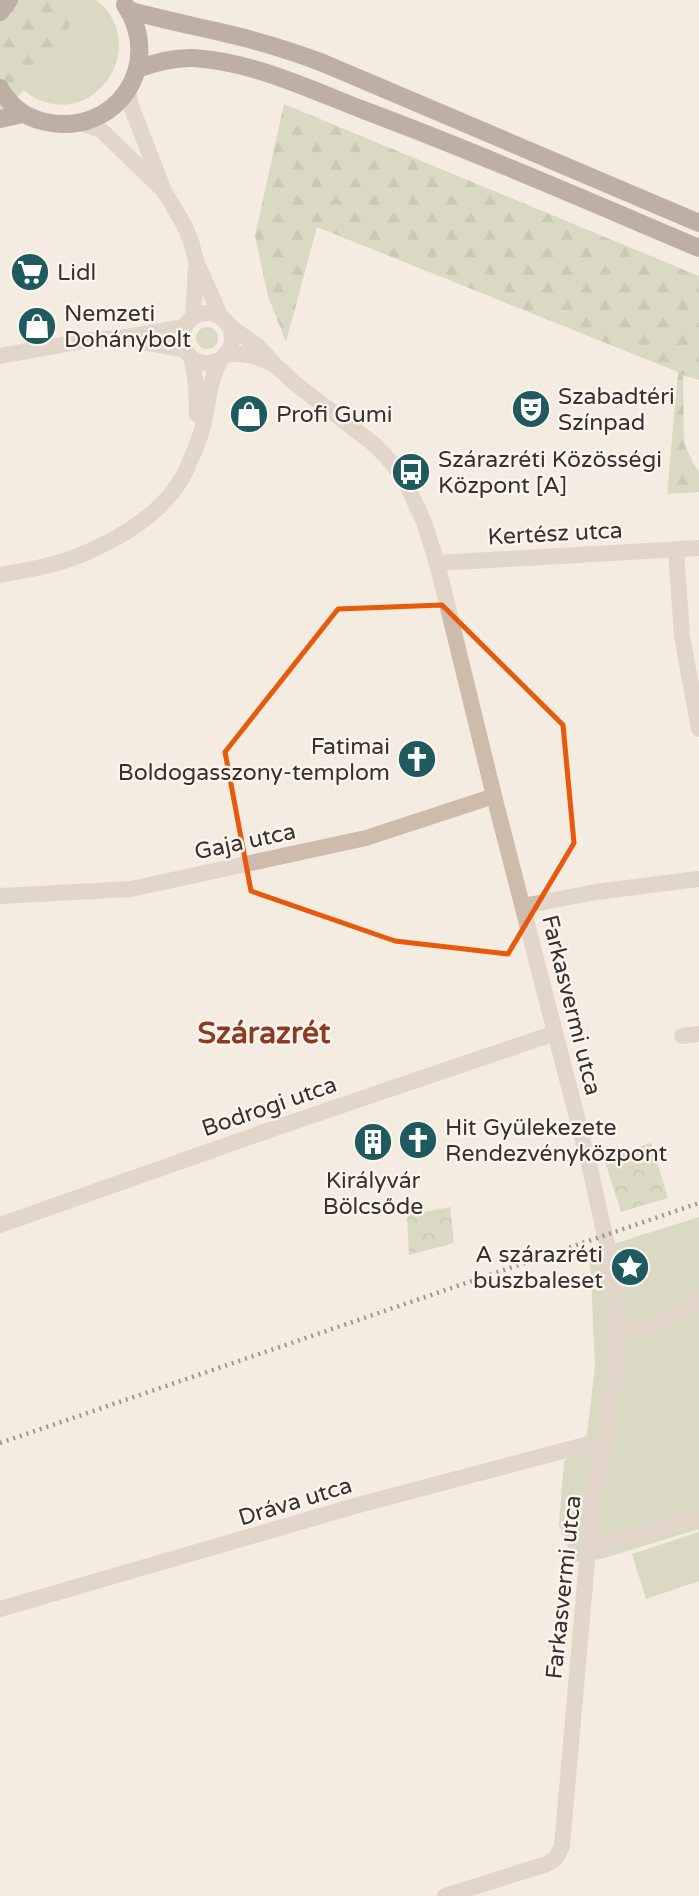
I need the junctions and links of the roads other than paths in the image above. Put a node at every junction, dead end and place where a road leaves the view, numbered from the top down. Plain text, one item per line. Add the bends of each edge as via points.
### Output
1 (9, 0) edge
2 (125, 5) edge
3 (0, 12) edge
4 (137, 69) junction
5 (0, 88) edge
6 (128, 91) junction
7 (23, 114) junction
8 (0, 119) edge
9 (82, 123) junction
10 (164, 191) junction
11 (699, 223) edge
12 (699, 247) edge
13 (196, 261) junction
14 (223, 319) junction
15 (189, 322) junction
16 (121, 338) junction
17 (188, 354) junction
18 (0, 356) edge
19 (223, 357) junction
20 (275, 365) junction
21 (198, 440) junction
22 (699, 548) edge
23 (676, 550) junction
24 (437, 563) junction
25 (0, 575) edge
26 (699, 727) edge
27 (494, 796) junction
28 (699, 879) edge
29 (0, 896) edge
30 (523, 906) junction
31 (555, 1033) junction
32 (699, 1034) edge
33 (682, 1036) dead end
34 (0, 1225) edge
35 (699, 1300) edge
36 (617, 1335) junction
37 (604, 1440) junction
38 (699, 1516) edge
39 (588, 1549) junction
40 (0, 1609) edge
41 (445, 1896) edge

1 - 3 main road
2 - 4 main road via 137,30
2 - 11 main road via 288,50
4 - 6 main road
4 - 12 main road via 192,58 282,78
5 - 7 main road
6 - 9 main road via 110,110
6 - 10 street
7 - 8 main road
7 - 9 main road via 57,124
9 - 10 street via 101,130
10 - 13 street via 183,223
13 - 14 street
13 - 15 street
14 - 15 street via 207,313
14 - 19 street via 232,335
14 - 20 street, Farkasvermi utca
15 - 16 street
15 - 17 street via 182,334
16 - 17 street
16 - 18 street
17 - 19 street via 206,363
17 - 21 street via 196,386
19 - 20 street, Farkasvermi utca via 254,356
19 - 21 street via 209,387
20 - 24 street, Farkasvermi utca via 393,464 414,498
21 - 25 street via 177,486 152,513 123,534 77,556
22 - 23 street, Kertész utca
23 - 24 street, Kertész utca
23 - 26 street via 682,636
24 - 27 street, Farkasvermi utca
27 - 29 street, Gaja utca via 366,838 131,889
27 - 30 street, Farkasvermi utca
28 - 30 street
30 - 31 street, Farkasvermi utca
31 - 34 street, Bodrogi utca
31 - 36 street, Farkasvermi utca via 611,1264
32 - 33 street
35 - 36 street via 647,1327
36 - 37 street, Farkasvermi utca
37 - 39 street, Farkasvermi utca
37 - 40 street, Dráva utca via 362,1504
38 - 39 street
39 - 41 street, Farkasvermi utca via 560,1852 547,1864

